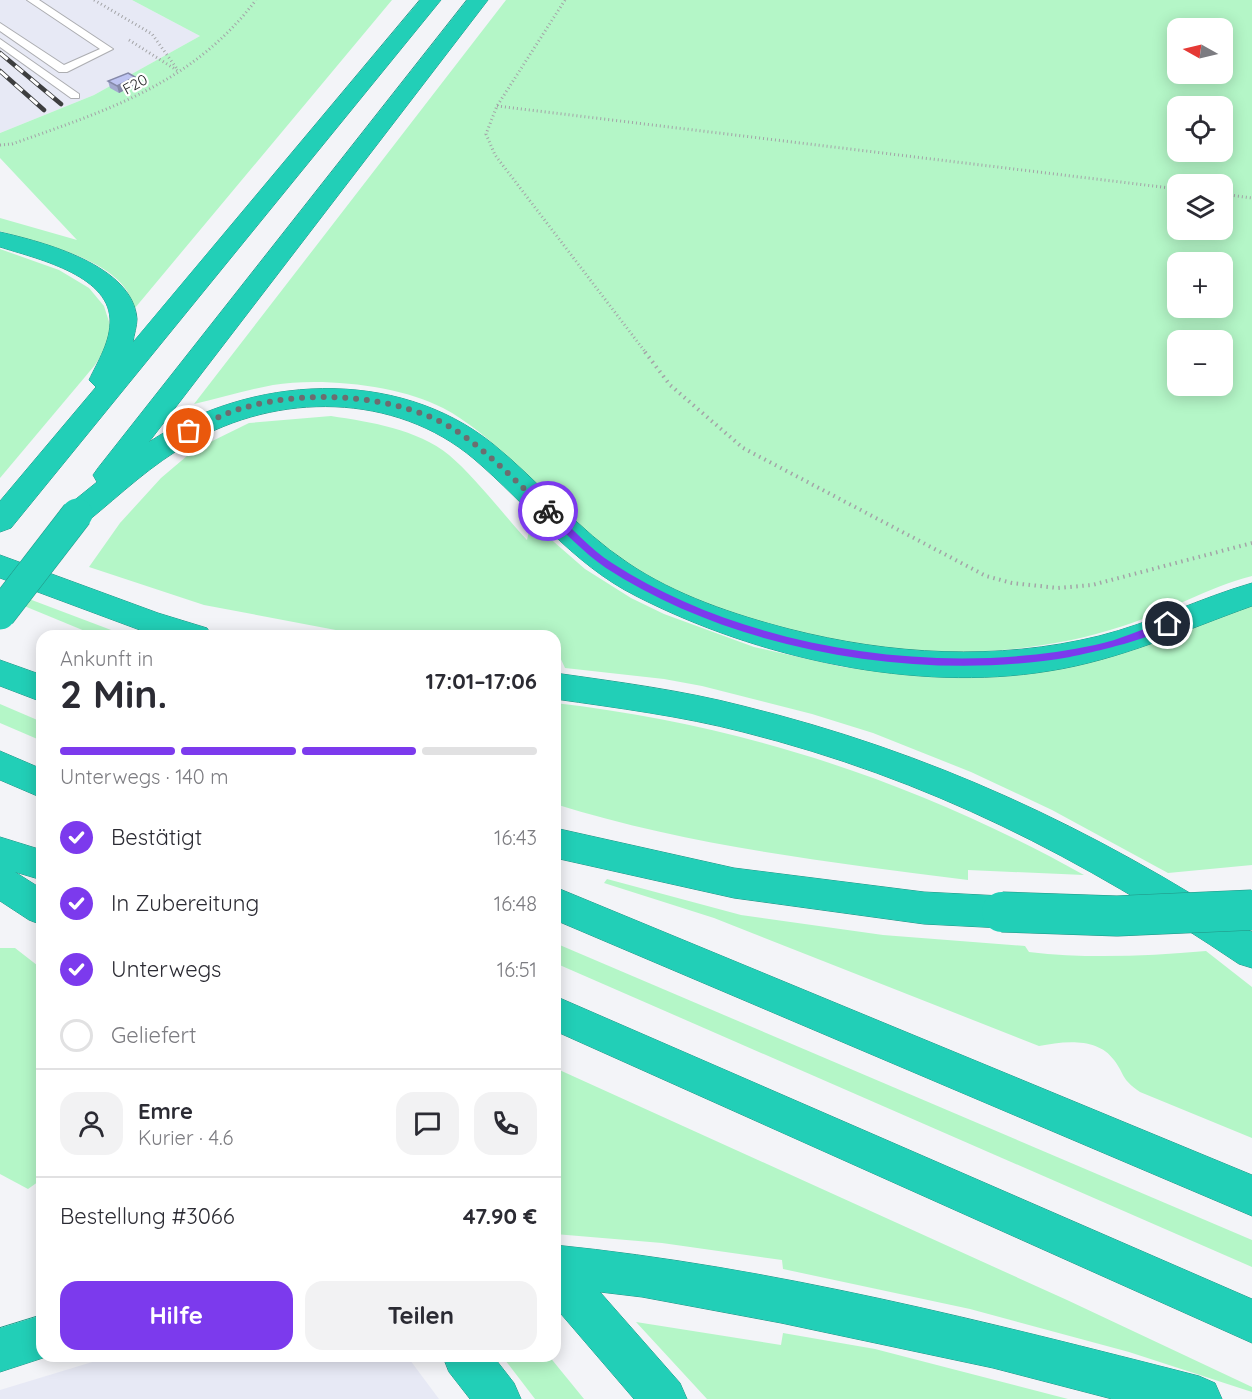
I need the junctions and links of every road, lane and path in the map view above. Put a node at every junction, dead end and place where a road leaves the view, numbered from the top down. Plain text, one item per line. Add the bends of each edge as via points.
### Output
1 (32, 0) edge
2 (94, 0) edge
3 (256, 0) edge
4 (431, 0) edge
5 (478, 0) edge
6 (565, 0) edge
7 (0, 26) edge
8 (0, 42) edge
9 (133, 42) dead end
10 (178, 71) junction
11 (75, 96) dead end
12 (497, 106) junction
13 (0, 145) edge
14 (1167, 188) edge
15 (1233, 195) edge
16 (1252, 198) edge
17 (0, 239) edge
18 (60, 451) junction
19 (9, 510) edge
20 (77, 514) junction
21 (1252, 543) edge
22 (0, 566) edge
23 (1252, 594) edge
24 (0, 614) edge
25 (176, 630) edge
26 (0, 672) edge
27 (36, 687) edge
28 (561, 687) edge
29 (0, 765) edge
30 (36, 781) edge
31 (561, 844) edge
32 (0, 852) edge
33 (36, 863) edge
34 (0, 881) edge
35 (36, 905) edge
36 (561, 906) edge
37 (1252, 910) edge
38 (1252, 952) edge
39 (561, 1015) edge
40 (1252, 1196) edge
41 (561, 1267) edge
42 (561, 1281) edge
43 (1252, 1321) edge
44 (36, 1339) edge
45 (0, 1350) edge
46 (470, 1362) edge
47 (498, 1399) edge
48 (664, 1399) edge
49 (1199, 1399) edge

1 - 7 lane via 108,50 63,70
2 - 10 path via 152,34
3 - 10 path, F20 via 220,44
4 - 18 highway
5 - 20 highway
6 - 12 path
8 - 11 lane
9 - 10 path
10 - 13 path, F20 via 130,100
12 - 14 path
12 - 21 path via 486,134 495,155 670,385 743,448 950,558 986,576 1012,583 1049,588 1092,585
15 - 16 path
17 - 18 highway via 95,275 114,291 125,313 125,330 113,363
18 - 19 highway
20 - 23 highway via 138,465 189,431 243,408 272,401 373,400 432,417 455,430 608,565 638,583 747,629 825,649 944,664 1036,659 1098,649
20 - 24 highway, bridge
22 - 25 highway
26 - 27 highway
28 - 38 highway via 723,714 802,733 893,762 1081,845 1176,900
29 - 30 highway
31 - 37 highway, bridge via 734,883 924,908 1117,916
32 - 33 highway
34 - 35 highway
36 - 40 highway
39 - 43 highway
41 - 49 highway via 642,1275 781,1300 993,1346
42 - 48 highway
44 - 45 highway
46 - 47 highway

